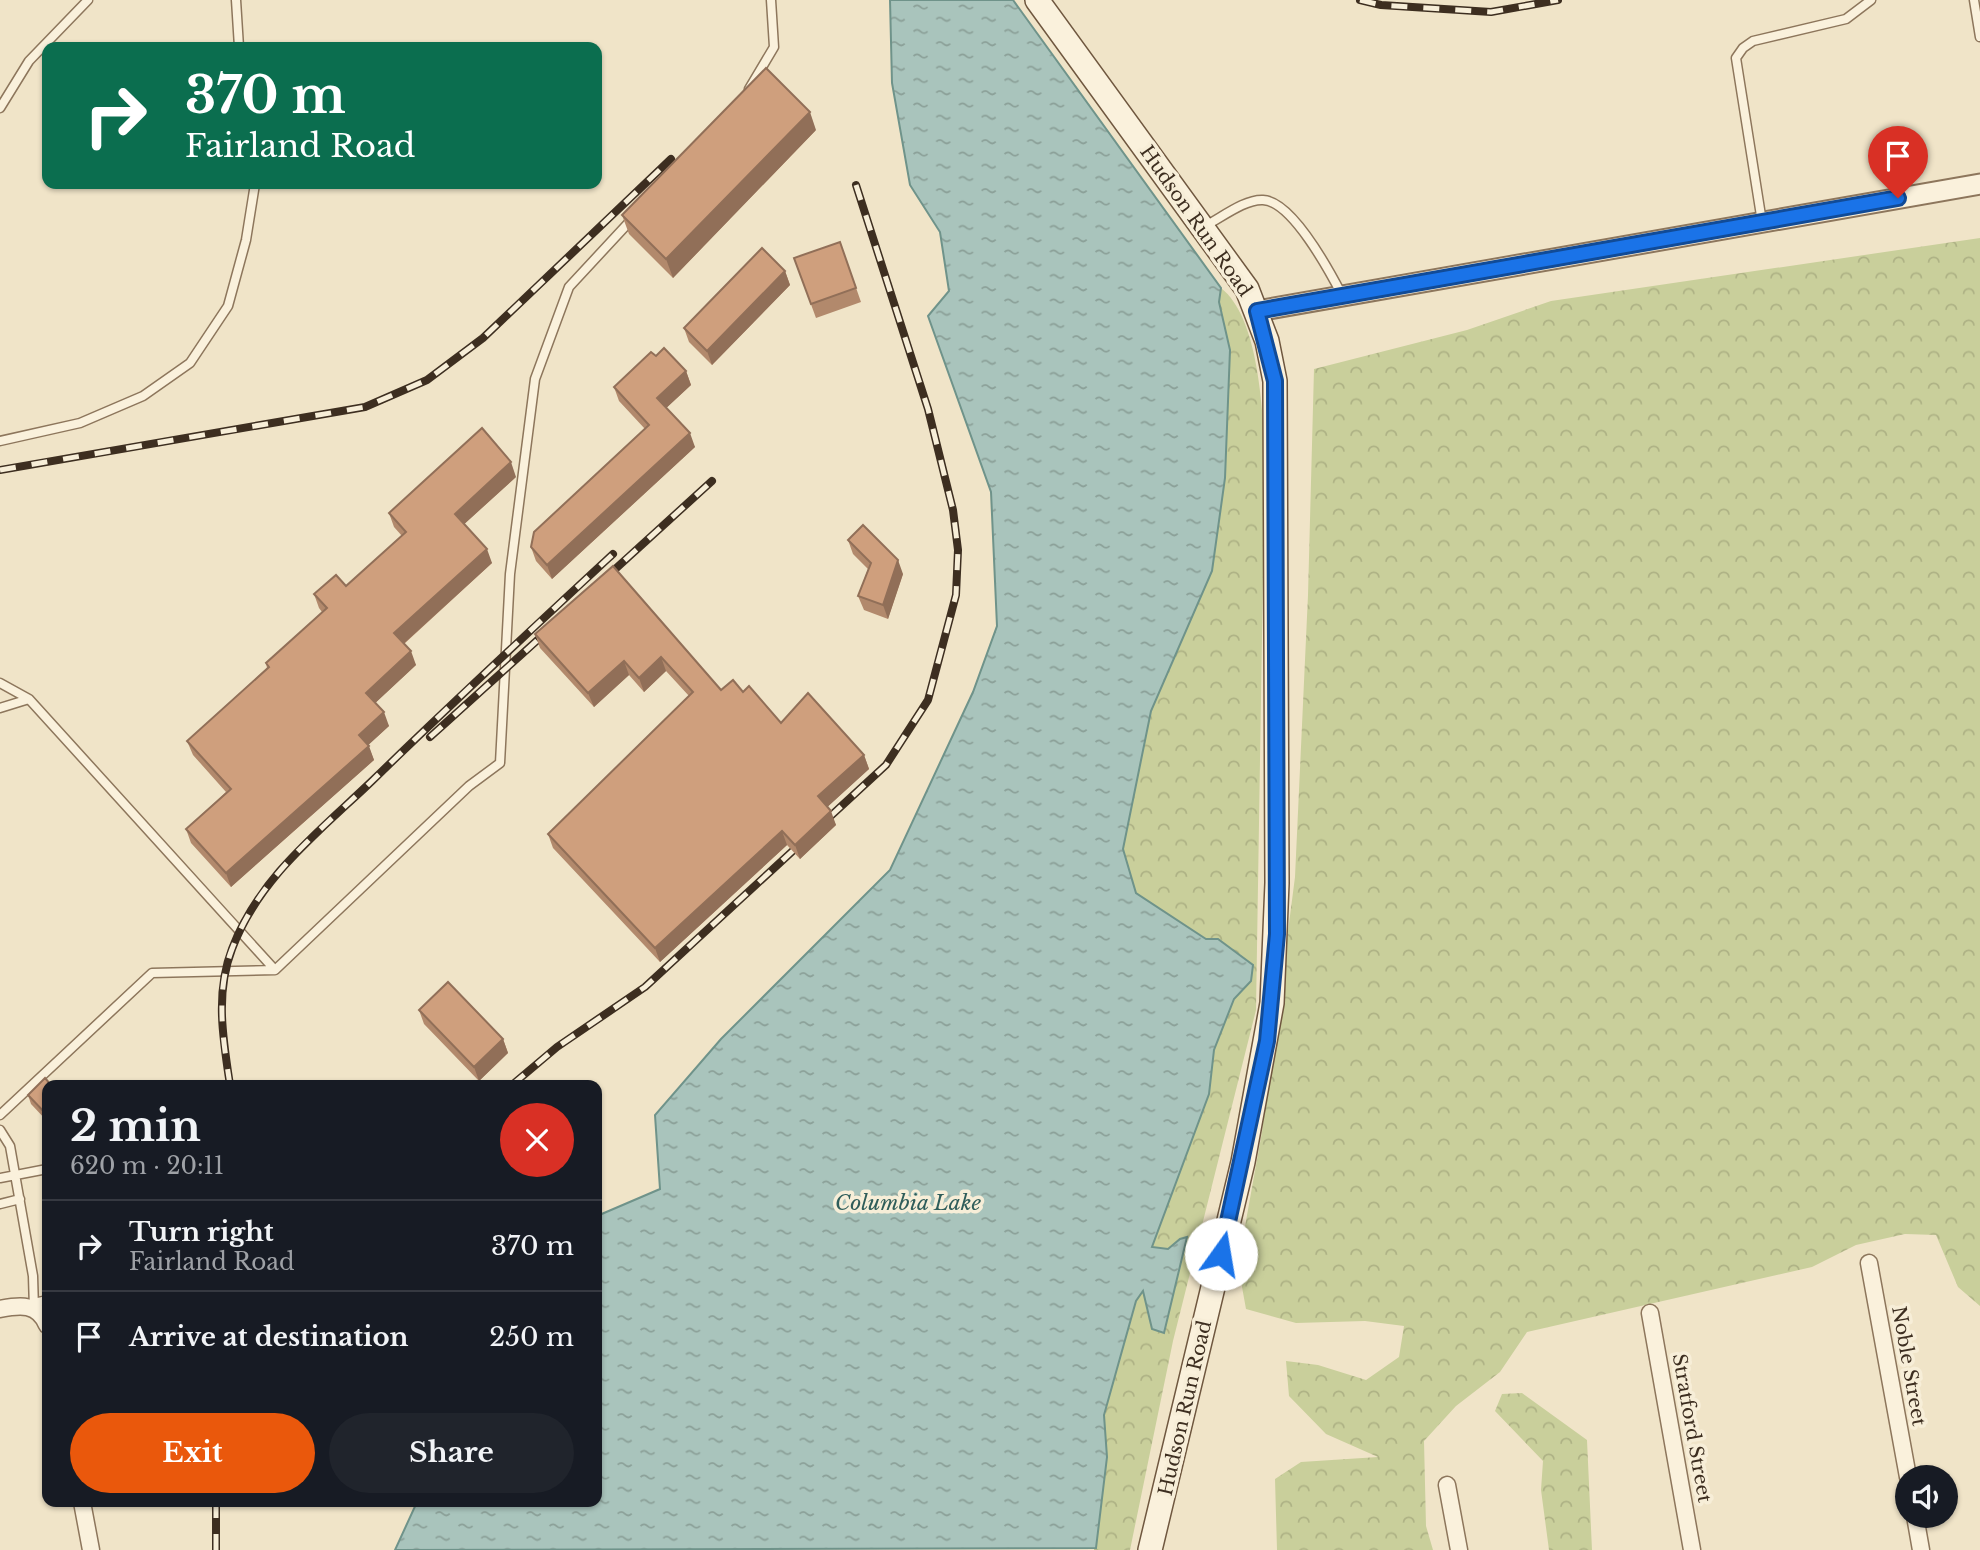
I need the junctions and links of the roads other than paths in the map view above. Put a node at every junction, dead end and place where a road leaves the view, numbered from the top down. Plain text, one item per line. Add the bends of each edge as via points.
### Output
1 (88, 0) edge
2 (236, 0) edge
3 (771, 0) edge
4 (1037, 0) edge
5 (1871, 0) edge
6 (1974, 0) edge
7 (1980, 37) edge
8 (47, 42) edge
9 (239, 42) edge
10 (42, 48) edge
11 (741, 100) edge
12 (0, 108) edge
13 (1980, 184) edge
14 (254, 189) edge
15 (642, 209) edge
16 (1762, 222) junction
17 (1203, 228) junction
18 (1342, 295) junction
19 (1257, 311) junction
20 (0, 441) edge
21 (0, 683) edge
22 (29, 699) junction
23 (0, 708) edge
24 (275, 970) junction
25 (0, 1115) edge
26 (0, 1130) edge
27 (42, 1170) edge
28 (16, 1174) junction
29 (0, 1178) edge
30 (20, 1199) junction
31 (0, 1204) edge
32 (1869, 1263) dead end
33 (0, 1309) edge
34 (42, 1311) edge
35 (1650, 1313) dead end
36 (1906, 1465) edge
37 (1447, 1485) dead end
38 (83, 1507) edge
39 (1917, 1528) edge
40 (91, 1550) edge
41 (1150, 1550) edge
42 (1459, 1550) edge
43 (1692, 1550) edge
44 (1921, 1550) edge

1 - 8 lane
2 - 9 lane
3 - 11 lane via 774,47
4 - 17 main road, Hudson Run Road
5 - 16 lane via 1846,19 1753,41 1736,58
6 - 7 lane
10 - 12 lane
13 - 16 street
14 - 20 lane via 228,306 190,363 144,396 80,423
15 - 24 lane via 569,287 535,379 510,574 500,763 469,786
16 - 18 street
17 - 18 lane via 1252,201 1276,205 1316,249
17 - 19 main road, Hudson Run Road via 1247,289
18 - 19 street
19 - 41 main road, Hudson Run Road via 1275,381 1277,883 1272,1003 1242,1162
21 - 22 lane
22 - 23 lane
22 - 24 lane
24 - 25 lane via 152,973
26 - 28 lane via 10,1146
27 - 28 lane
28 - 29 lane
28 - 30 lane
30 - 31 lane
30 - 34 lane
32 - 36 street, Noble Street
33 - 34 street via 20,1306
35 - 43 street, Stratford Street
37 - 42 street
38 - 40 street
39 - 44 street

